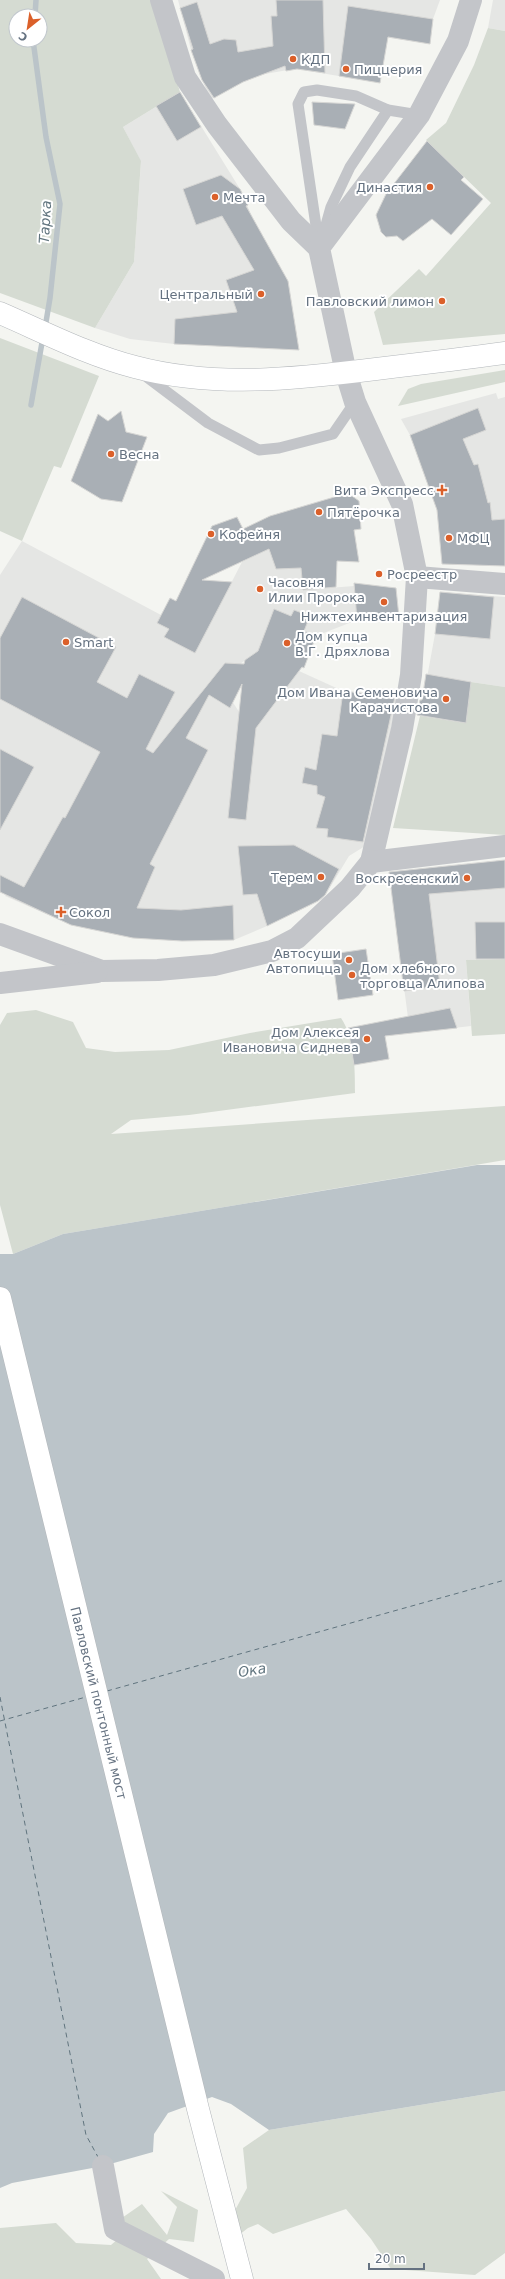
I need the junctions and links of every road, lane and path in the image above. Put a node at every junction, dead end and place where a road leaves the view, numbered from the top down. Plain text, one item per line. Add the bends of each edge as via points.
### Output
1 (161, 0) edge
2 (471, 0) edge
3 (388, 110) junction
4 (419, 115) junction
5 (320, 248) junction
6 (4, 315) edge
7 (505, 353) edge
8 (134, 367) junction
9 (346, 373) junction
10 (356, 402) junction
11 (417, 577) junction
12 (505, 584) edge
13 (505, 846) edge
14 (371, 862) junction
15 (0, 934) edge
16 (102, 971) junction
17 (2, 983) edge
18 (0, 1298) edge
19 (103, 2166) dead end
20 (214, 2279) edge
21 (242, 2279) edge

1 - 5 street via 185,77 202,104 291,221
2 - 4 street via 458,41
3 - 4 lane
3 - 5 lane via 350,167 331,207
3 - 5 lane via 356,96 317,90 304,92 298,104
4 - 5 street
5 - 9 street
6 - 8 main road via 108,359
7 - 9 main road
8 - 9 main road via 237,381
8 - 10 lane via 208,423 259,450 279,448 332,434
9 - 10 street
10 - 11 street via 402,504
11 - 12 street
11 - 14 street via 410,683
13 - 14 street
14 - 16 street via 320,918 297,938 272,951 184,969
15 - 16 street
16 - 17 street
18 - 21 main road, Павловский понтонный мост via 198,2109
19 - 20 street via 115,2229

